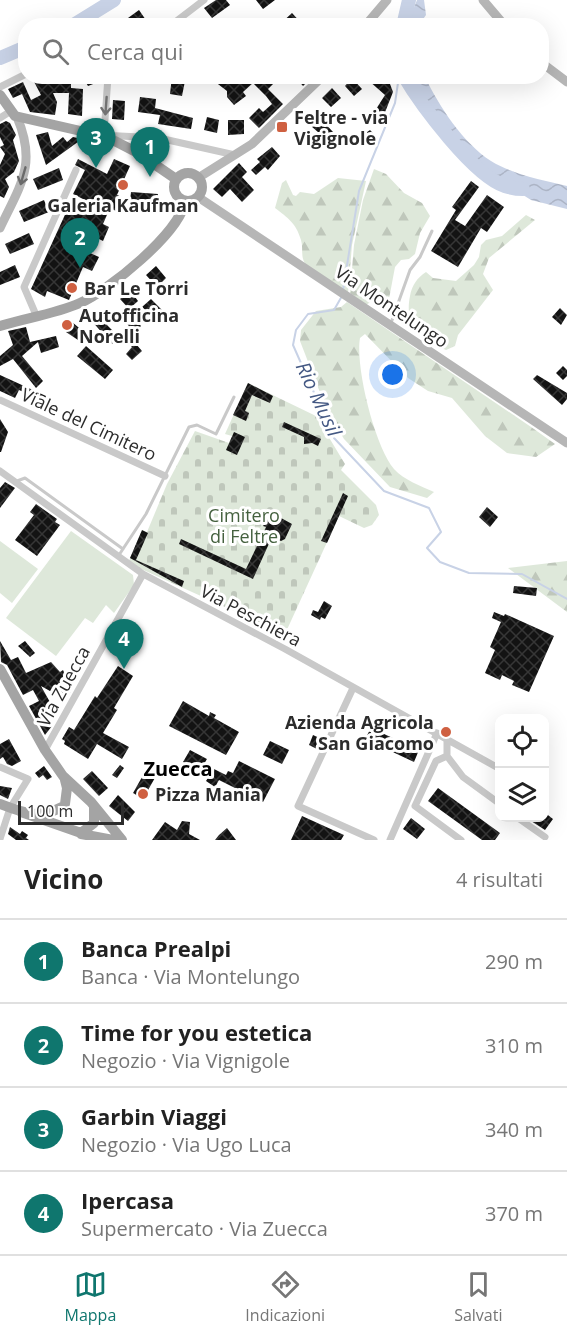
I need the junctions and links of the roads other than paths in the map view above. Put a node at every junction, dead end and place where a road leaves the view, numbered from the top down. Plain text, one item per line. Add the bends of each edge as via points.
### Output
1 (204, 0) edge
2 (387, 0) edge
3 (483, 0) edge
4 (180, 18) edge
5 (372, 18) edge
6 (498, 18) edge
7 (549, 68) edge
8 (18, 78) edge
9 (567, 82) edge
10 (107, 84) edge
11 (315, 84) edge
12 (0, 87) edge
13 (0, 94) edge
14 (14, 114) junction
15 (0, 118) edge
16 (101, 135) junction
17 (236, 155) junction
18 (76, 170) dead end
19 (198, 178) junction
20 (176, 179) junction
21 (198, 197) junction
22 (184, 201) junction
23 (0, 228) edge
24 (432, 231) dead end
25 (36, 315) junction
26 (390, 325) junction
27 (0, 326) edge
28 (234, 397) dead end
29 (0, 400) edge
30 (567, 443) edge
31 (0, 471) edge
32 (165, 476) junction
33 (15, 482) junction
34 (123, 549) junction
35 (117, 557) junction
36 (143, 574) junction
37 (0, 669) edge
38 (353, 688) junction
39 (437, 733) junction
40 (447, 739) junction
41 (457, 744) junction
42 (45, 750) junction
43 (448, 758) junction
44 (0, 767) edge
45 (498, 768) edge
46 (63, 776) junction
47 (495, 800) edge
48 (90, 803) junction
49 (63, 805) junction
50 (11, 808) edge
51 (524, 822) edge
52 (64, 827) junction
53 (75, 833) junction
54 (545, 837) dead end
55 (0, 839) edge
56 (113, 840) edge
57 (122, 840) edge
58 (374, 840) edge
59 (390, 840) edge
60 (461, 840) edge

1 - 4 street
2 - 5 street
3 - 6 street
7 - 9 street
8 - 12 street
10 -> 16 street
11 - 17 street
13 - 14 main road
14 - 15 street
14 - 16 main road
14 -> 23 street via 25,133 27,160
16 - 17 street via 159,138
16 - 20 main road via 138,153
17 - 19 street
18 - 25 street via 24,287
19 - 20 main road via 187,173
19 - 21 main road via 202,189
20 - 22 main road via 174,192
21 - 22 main road
21 - 26 street, Via Montelungo
22 - 25 main road via 180,217 169,231 103,291 80,303
24 - 26 lane via 410,270
25 - 27 main road
26 - 30 street, Via Montelungo
28 - 32 lane via 216,434 197,425 189,427
29 - 32 street, Viale del Cimitero
31 - 33 street, Via Peschiera
32 - 34 lane
33 - 34 lane via 25,477
33 - 35 street, Via Peschiera
34 - 35 lane
35 - 36 street, Via Peschiera
36 - 38 street, Via Peschiera
36 - 42 street, Via Zuecca
37 - 42 main road
38 - 39 street, Via Peschiera
38 - 58 street via 298,806
39 - 40 street, Via Peschiera
39 - 59 street
40 - 41 street, Via Peschiera
40 - 43 street
41 - 43 street via 456,754
41 - 45 street, Via Peschiera
42 - 46 main road
43 - 47 street via 463,777
43 - 60 street via 436,761 415,806
44 - 50 street via 28,779
46 - 48 main road
46 - 49 main road via 67,788
48 - 49 main road via 75,798
48 - 53 main road via 96,818 91,828
48 - 57 main road
49 - 50 main road via 41,815
49 - 52 main road via 60,815
50 - 52 main road
50 - 55 street
51 - 54 street
52 - 53 main road
53 - 56 main road

